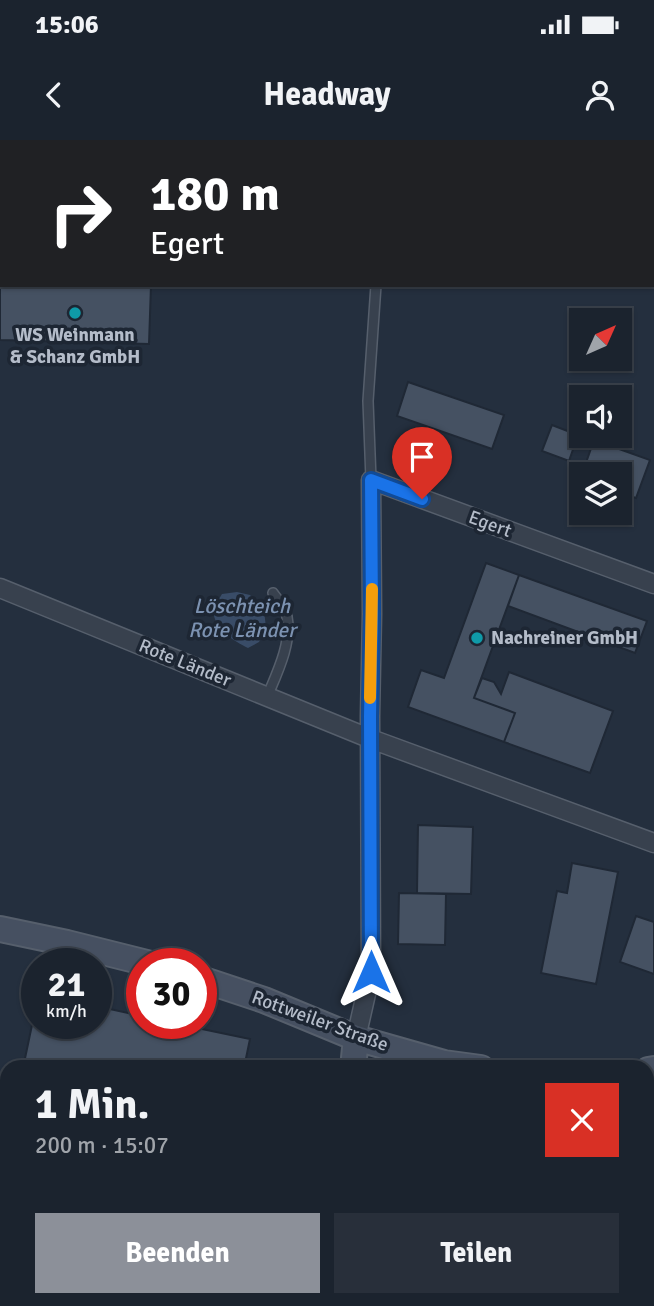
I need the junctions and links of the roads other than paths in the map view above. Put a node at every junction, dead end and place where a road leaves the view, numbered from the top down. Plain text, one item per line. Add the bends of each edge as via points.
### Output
1 (376, 287) edge
2 (371, 480) junction
3 (654, 584) edge
4 (0, 588) edge
5 (273, 593) dead end
6 (267, 696) junction
7 (371, 739) junction
8 (654, 843) edge
9 (0, 929) edge
10 (126, 958) edge
11 (217, 984) edge
12 (356, 1038) junction
13 (354, 1060) edge
14 (433, 1060) edge

1 - 2 lane via 368,401
2 - 3 street, Egert
2 - 7 street
4 - 6 street, Rote Länder
5 - 6 lane via 287,614 287,639
6 - 7 street, Rote Länder
7 - 8 street
7 - 12 street via 371,972
9 - 10 main road
11 - 12 main road, Rottweiler Straße
12 - 13 main road
12 - 14 main road, Rottweiler Straße

